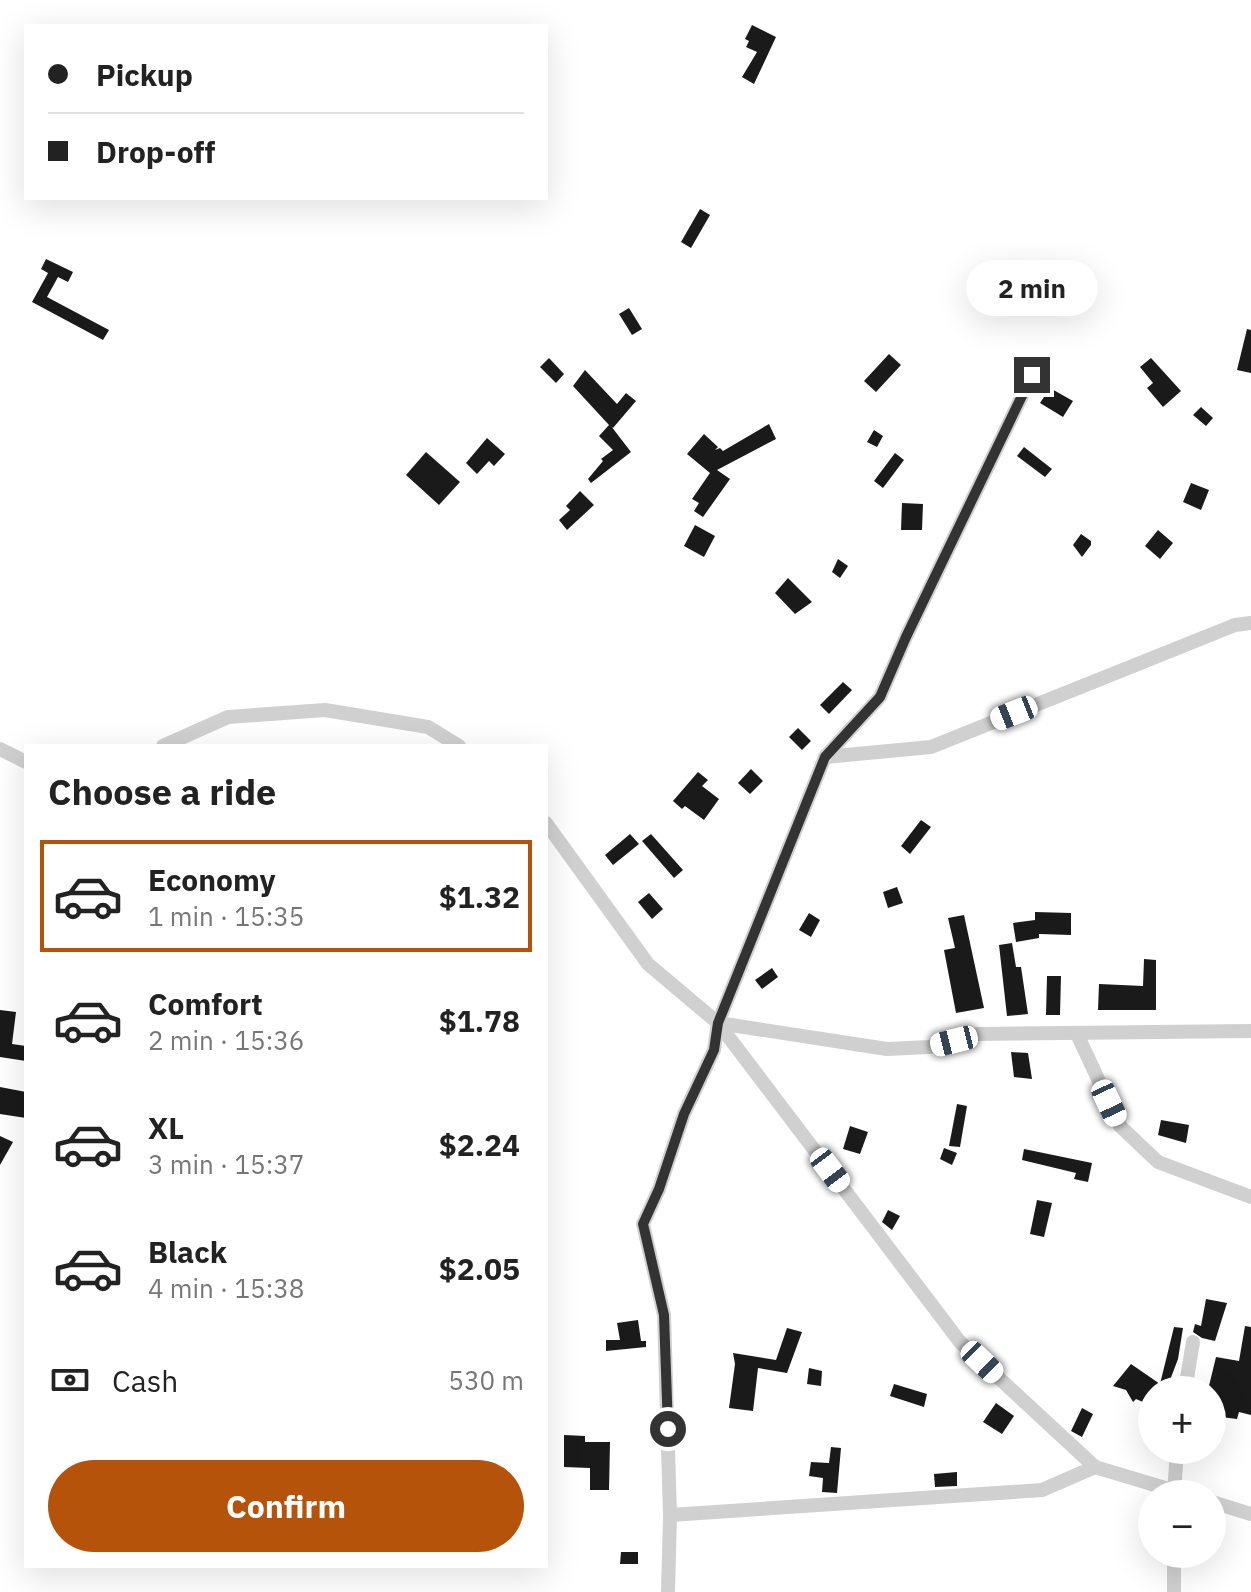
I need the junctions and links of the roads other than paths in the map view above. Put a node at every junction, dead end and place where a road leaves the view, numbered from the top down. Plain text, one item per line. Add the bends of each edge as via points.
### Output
1 (1032, 375) dead end
2 (1251, 623) edge
3 (167, 744) edge
4 (456, 744) edge
5 (0, 749) edge
6 (825, 757) junction
7 (24, 761) edge
8 (548, 826) edge
9 (718, 1023) junction
10 (1251, 1031) edge
11 (1077, 1034) junction
12 (1251, 1197) edge
13 (1193, 1342) dead end
14 (1187, 1376) edge
15 (1095, 1467) junction
16 (1138, 1480) edge
17 (1226, 1506) edge
18 (1251, 1514) edge
19 (670, 1515) junction
20 (1174, 1568) edge
21 (668, 1592) edge
22 (1174, 1592) edge

1 - 6 street via 880,697
2 - 6 street via 931,747
3 - 4 street via 228,717 325,710 428,727
5 - 7 street
6 - 9 street
8 - 9 street via 648,964
9 - 11 street via 887,1049 929,1047 978,1034
9 - 15 street via 960,1342
9 - 19 street via 714,1050 643,1224 664,1315
10 - 11 street
11 - 12 street via 1129,1135 1158,1162
13 - 14 street
15 - 16 street
15 - 19 street via 1042,1490
17 - 18 street
19 - 21 street
20 - 22 street

